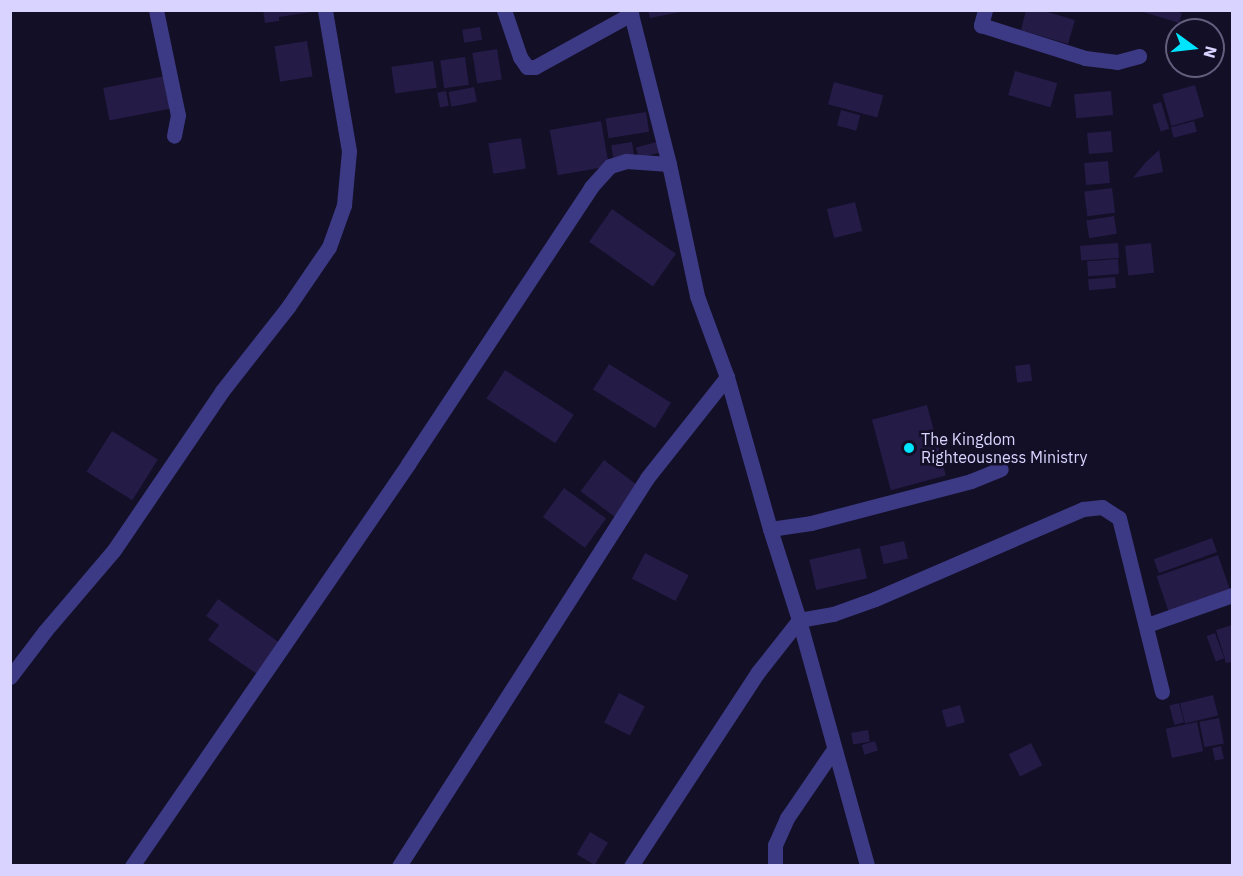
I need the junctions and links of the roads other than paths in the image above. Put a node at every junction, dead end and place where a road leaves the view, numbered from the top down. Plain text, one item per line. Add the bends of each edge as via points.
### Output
1 (156, 10) edge
2 (325, 10) edge
3 (504, 10) edge
4 (986, 10) edge
5 (630, 12) edge
6 (1139, 56) dead end
7 (174, 136) dead end
8 (669, 164) junction
9 (727, 377) junction
10 (1001, 469) dead end
11 (770, 529) junction
12 (1233, 595) edge
13 (799, 620) junction
14 (1147, 625) junction
15 (10, 677) edge
16 (1162, 692) dead end
17 (834, 749) junction
18 (132, 866) edge
19 (399, 866) edge
20 (632, 866) edge
21 (775, 866) edge
22 (867, 866) edge

1 - 7 street via 178,116
2 - 15 street via 349,151 344,205 329,247 222,391 114,550
3 - 5 street via 520,57 527,67 536,68
4 - 6 street via 981,25 1085,58 1118,62
5 - 8 street
8 - 9 street via 697,296
8 - 18 street via 626,160 610,166 591,187
9 - 11 street
9 - 19 street via 647,478
10 - 11 street via 971,481 811,523
11 - 13 street
12 - 14 street
13 - 14 street via 833,614 1083,508 1102,507 1119,518
13 - 17 street
13 - 20 street via 758,672
14 - 16 street
17 - 21 street via 787,818 775,845
17 - 22 street

